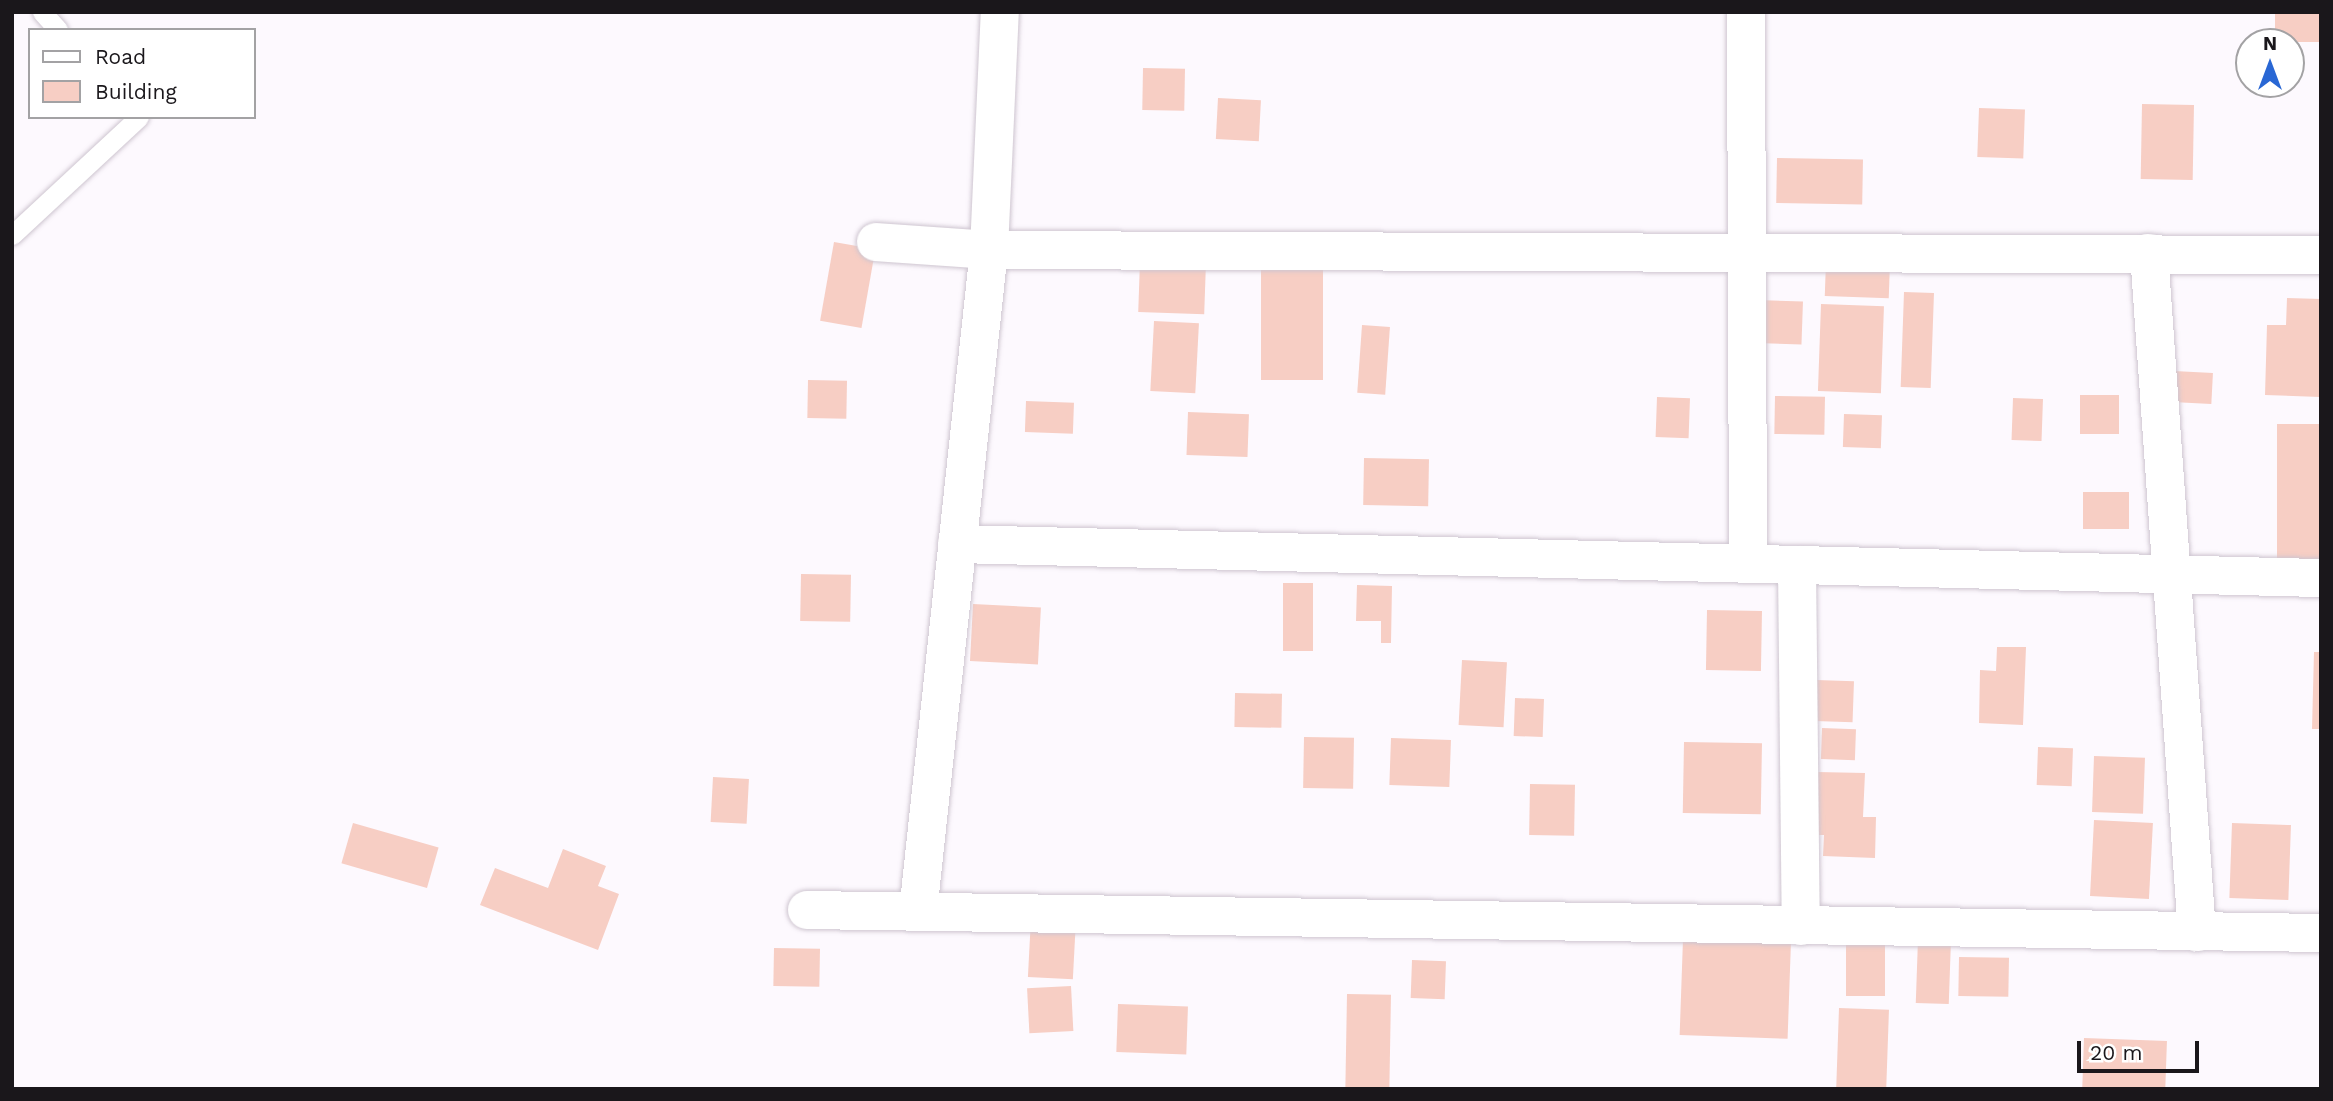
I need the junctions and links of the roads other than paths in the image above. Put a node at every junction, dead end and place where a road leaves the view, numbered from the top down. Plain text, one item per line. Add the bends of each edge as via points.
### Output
1 (42, 12) edge
2 (1000, 12) edge
3 (1746, 12) edge
4 (56, 28) edge
5 (137, 119) edge
6 (12, 235) edge
7 (876, 243) dead end
8 (989, 250) junction
9 (2149, 253) junction
10 (1747, 255) junction
11 (2321, 255) edge
12 (957, 544) junction
13 (1748, 563) junction
14 (1797, 565) junction
15 (2171, 574) junction
16 (2321, 578) edge
17 (807, 910) dead end
18 (918, 912) junction
19 (1801, 926) junction
20 (2197, 932) junction
21 (2321, 933) edge

1 - 4 lane
2 - 8 street
3 - 10 street
5 - 6 lane
7 - 8 street
8 - 10 street
8 - 12 street
9 - 10 street
9 - 11 street
9 - 15 street
10 - 13 street
12 - 13 street
12 - 18 street
13 - 14 street
14 - 15 street
14 - 19 street
15 - 16 street
15 - 20 street
17 - 18 street
18 - 19 street
19 - 20 street
20 - 21 street

